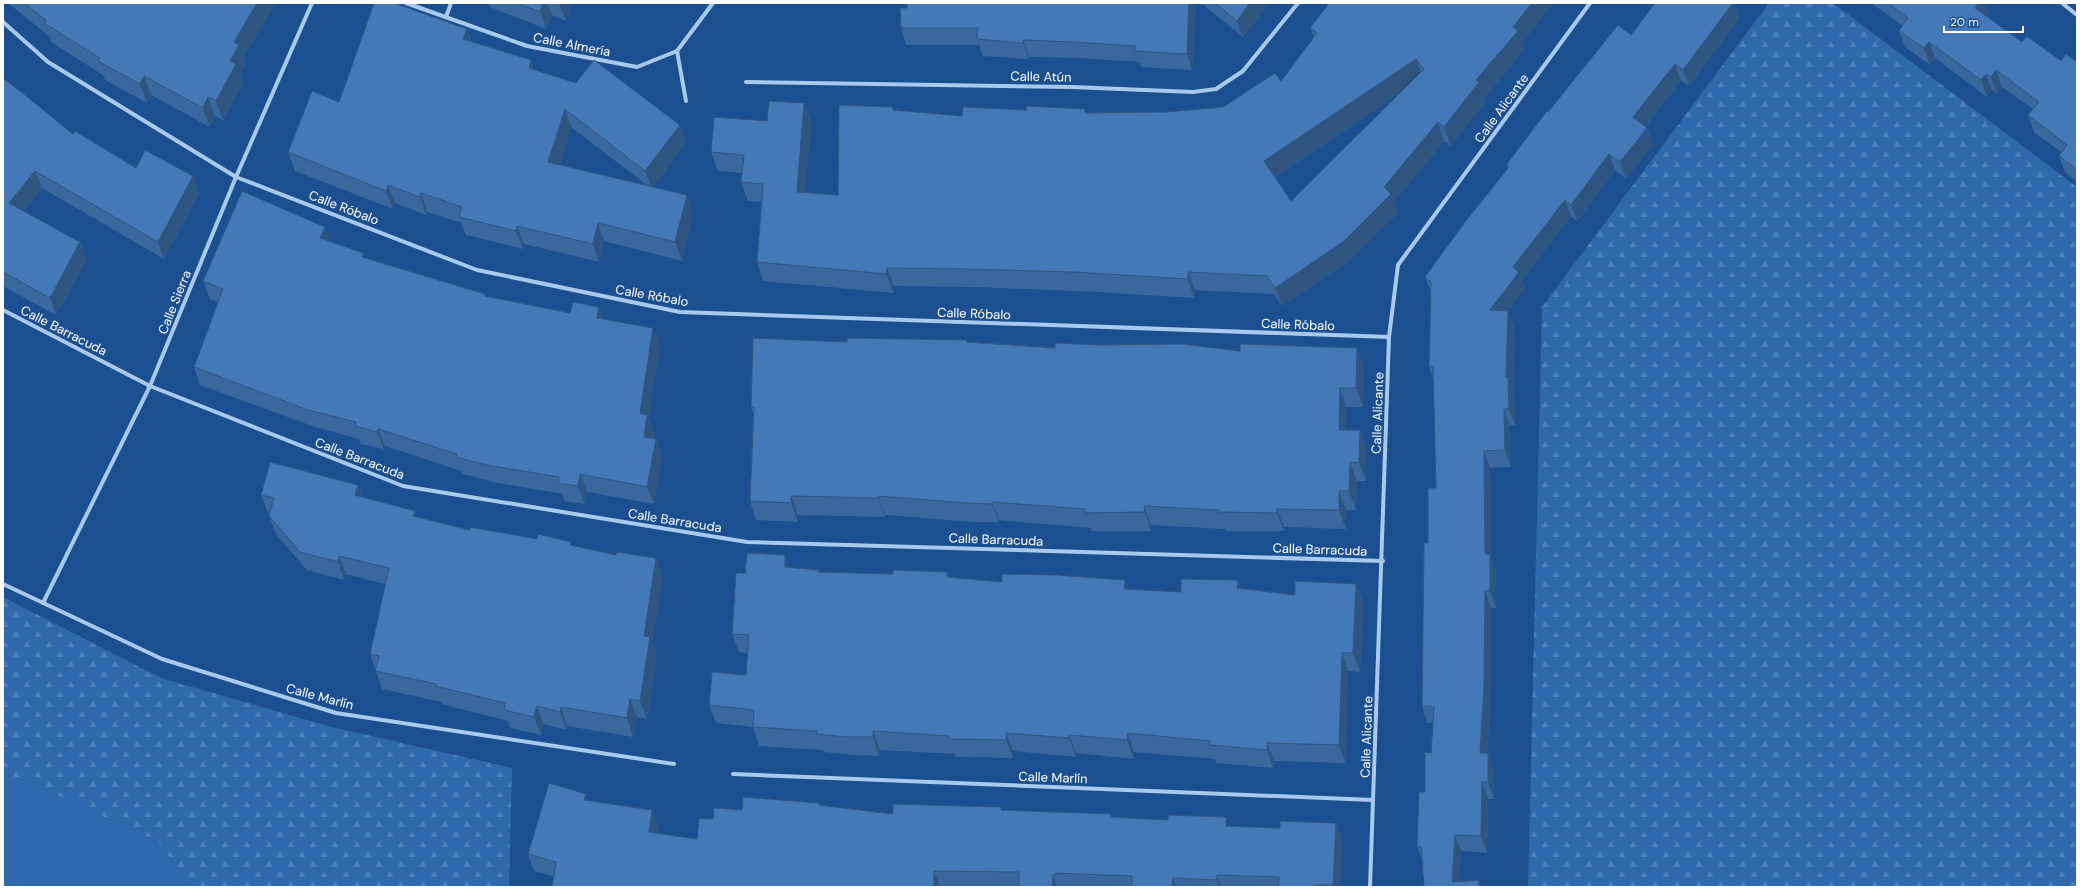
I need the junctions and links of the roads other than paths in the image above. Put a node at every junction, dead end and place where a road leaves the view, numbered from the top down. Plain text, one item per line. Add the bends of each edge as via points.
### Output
1 (312, 3) edge
2 (406, 3) edge
3 (451, 3) edge
4 (713, 3) edge
5 (1298, 3) edge
6 (1590, 3) edge
7 (2062, 3) edge
8 (2077, 15) edge
9 (446, 17) junction
10 (3, 22) edge
11 (677, 51) junction
12 (746, 82) dead end
13 (686, 101) dead end
14 (236, 177) junction
15 (3, 310) edge
16 (1389, 337) junction
17 (150, 386) junction
18 (1383, 561) junction
19 (3, 584) edge
20 (43, 603) junction
21 (674, 764) dead end
22 (733, 774) dead end
23 (1373, 800) junction
24 (1370, 887) edge

1 - 14 street, Calle Sierra
2 - 9 street, Calle Almería
3 - 9 street
4 - 11 street
5 - 12 street, Calle Atún via 1243,71 1216,89 1193,92 1072,87
6 - 16 street, Calle Alicante via 1398,265
7 - 8 street
9 - 11 street, Calle Almería via 527,46 637,67
10 - 14 street, Calle Róbalo via 48,62
11 - 13 street
14 - 16 street, Calle Róbalo via 477,270 680,312
14 - 17 street, Calle Sierra
15 - 17 street, Calle Barracuda
16 - 18 street, Calle Alicante
17 - 18 street, Calle Barracuda via 403,486 747,542
17 - 20 street, Calle Sierra
18 - 23 street, Calle Alicante
19 - 20 street, Calle Marlín
20 - 21 street, Calle Marlín via 162,659 336,713
22 - 23 street, Calle Marlín
23 - 24 street, Calle Alicante

